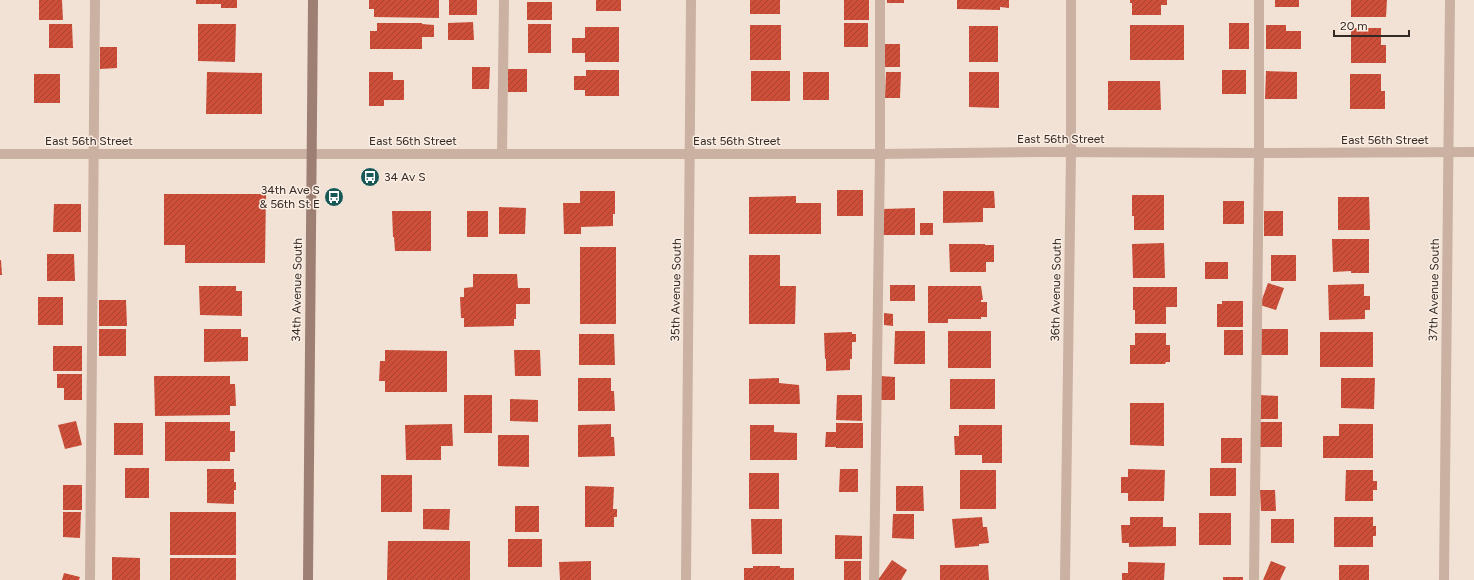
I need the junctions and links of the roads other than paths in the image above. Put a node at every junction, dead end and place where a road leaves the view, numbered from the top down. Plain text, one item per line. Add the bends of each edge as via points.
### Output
1 (95, 0) edge
2 (313, 0) edge
3 (504, 0) edge
4 (691, 0) edge
5 (880, 0) edge
6 (1071, 0) edge
7 (1259, 0) edge
8 (1450, 0) edge
9 (1071, 152) junction
10 (1449, 152) junction
11 (1474, 152) edge
12 (94, 153) junction
13 (502, 153) junction
14 (1259, 153) junction
15 (0, 154) edge
16 (312, 154) junction
17 (690, 154) junction
18 (880, 154) junction
19 (90, 580) edge
20 (308, 580) edge
21 (686, 580) edge
22 (874, 580) edge
23 (1065, 580) edge
24 (1254, 580) edge
25 (1444, 580) edge

1 - 12 street
2 - 16 street, 34th Avenue South
3 - 13 street
4 - 17 street, 35th Avenue South
5 - 18 street
6 - 9 street, 36th Avenue South
7 - 14 street
8 - 10 street, 37th Avenue South
9 - 14 street, East 56th Street
9 - 18 street, East 56th Street
9 - 23 street, 36th Avenue South
10 - 11 street, East 56th Street
10 - 14 street, East 56th Street
10 - 25 street, 37th Avenue South
12 - 15 street, East 56th Street
12 - 16 street, East 56th Street
12 - 19 street
13 - 16 street, East 56th Street
13 - 17 street, East 56th Street
14 - 24 street
16 - 20 street, 34th Avenue South
17 - 18 street, East 56th Street
17 - 21 street, 35th Avenue South
18 - 22 street

